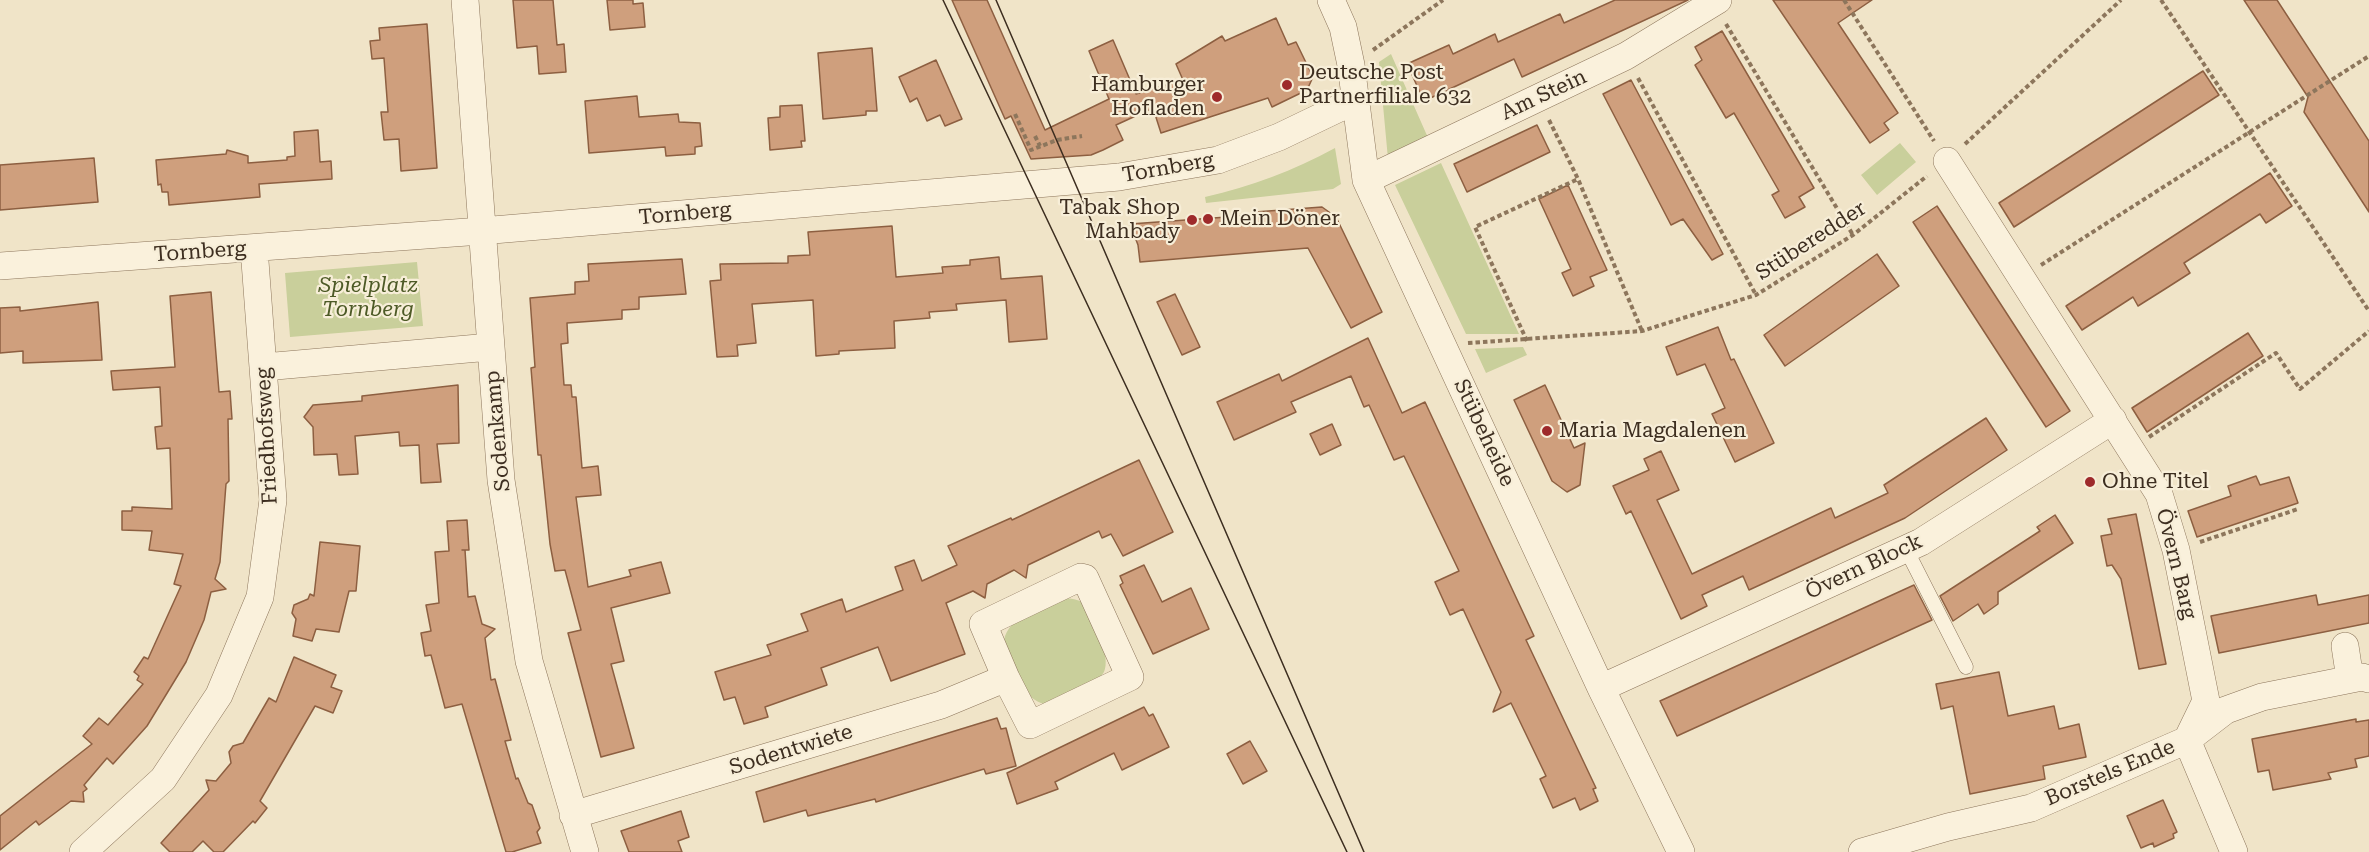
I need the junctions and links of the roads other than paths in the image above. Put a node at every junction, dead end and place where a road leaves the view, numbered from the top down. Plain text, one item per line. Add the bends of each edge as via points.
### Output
1 (465, 0) edge
2 (1331, 0) edge
3 (1716, 1) edge
4 (1356, 99) junction
5 (1947, 161) road end
6 (1366, 180) junction
7 (481, 231) junction
8 (254, 248) junction
9 (0, 266) edge
10 (490, 347) junction
11 (264, 367) junction
12 (2113, 420) junction
13 (1906, 549) junction
14 (2345, 646) dead end
15 (1966, 667) dead end
16 (1006, 678) junction
17 (2359, 679) edge
18 (1601, 688) junction
19 (2187, 740) junction
20 (573, 815) junction
21 (83, 852) edge
22 (585, 852) edge
23 (1681, 852) edge
24 (1862, 852) edge
25 (2234, 852) edge

1 - 7 street, Sodenkamp
2 - 4 street, Stübeheide via 1343,27
3 - 6 street, Am Stein via 1626,56
4 - 6 street, Stübeheide
4 - 7 street, Tornberg via 1279,137 1218,160 1119,177
5 - 12 street, Övern Barg
6 - 18 street, Stübeheide
7 - 8 street, Tornberg
7 - 10 street, Sodenkamp
8 - 9 street, Tornberg
8 - 11 street, Friedhofsweg
10 - 11 street
10 - 20 street, Sodenkamp via 501,480 529,661
11 - 21 street, Friedhofsweg via 273,500 260,597 219,695 163,779
12 - 13 street, Övern Block
12 - 19 street, Övern Barg via 2158,495 2176,550 2206,701
13 - 15 lane
13 - 18 street, Övern Block
14 - 17 street, Borstels Ende
16 - 16 street via 1030,725 1130,677 1084,578 983,624
16 - 20 street, Sodentwiete via 941,705
17 - 19 street, Borstels Ende via 2262,696 2226,710
18 - 23 street, Stübeheide
19 - 24 street, Borstels Ende via 2031,808
19 - 25 street
20 - 22 street, Sodenkamp

